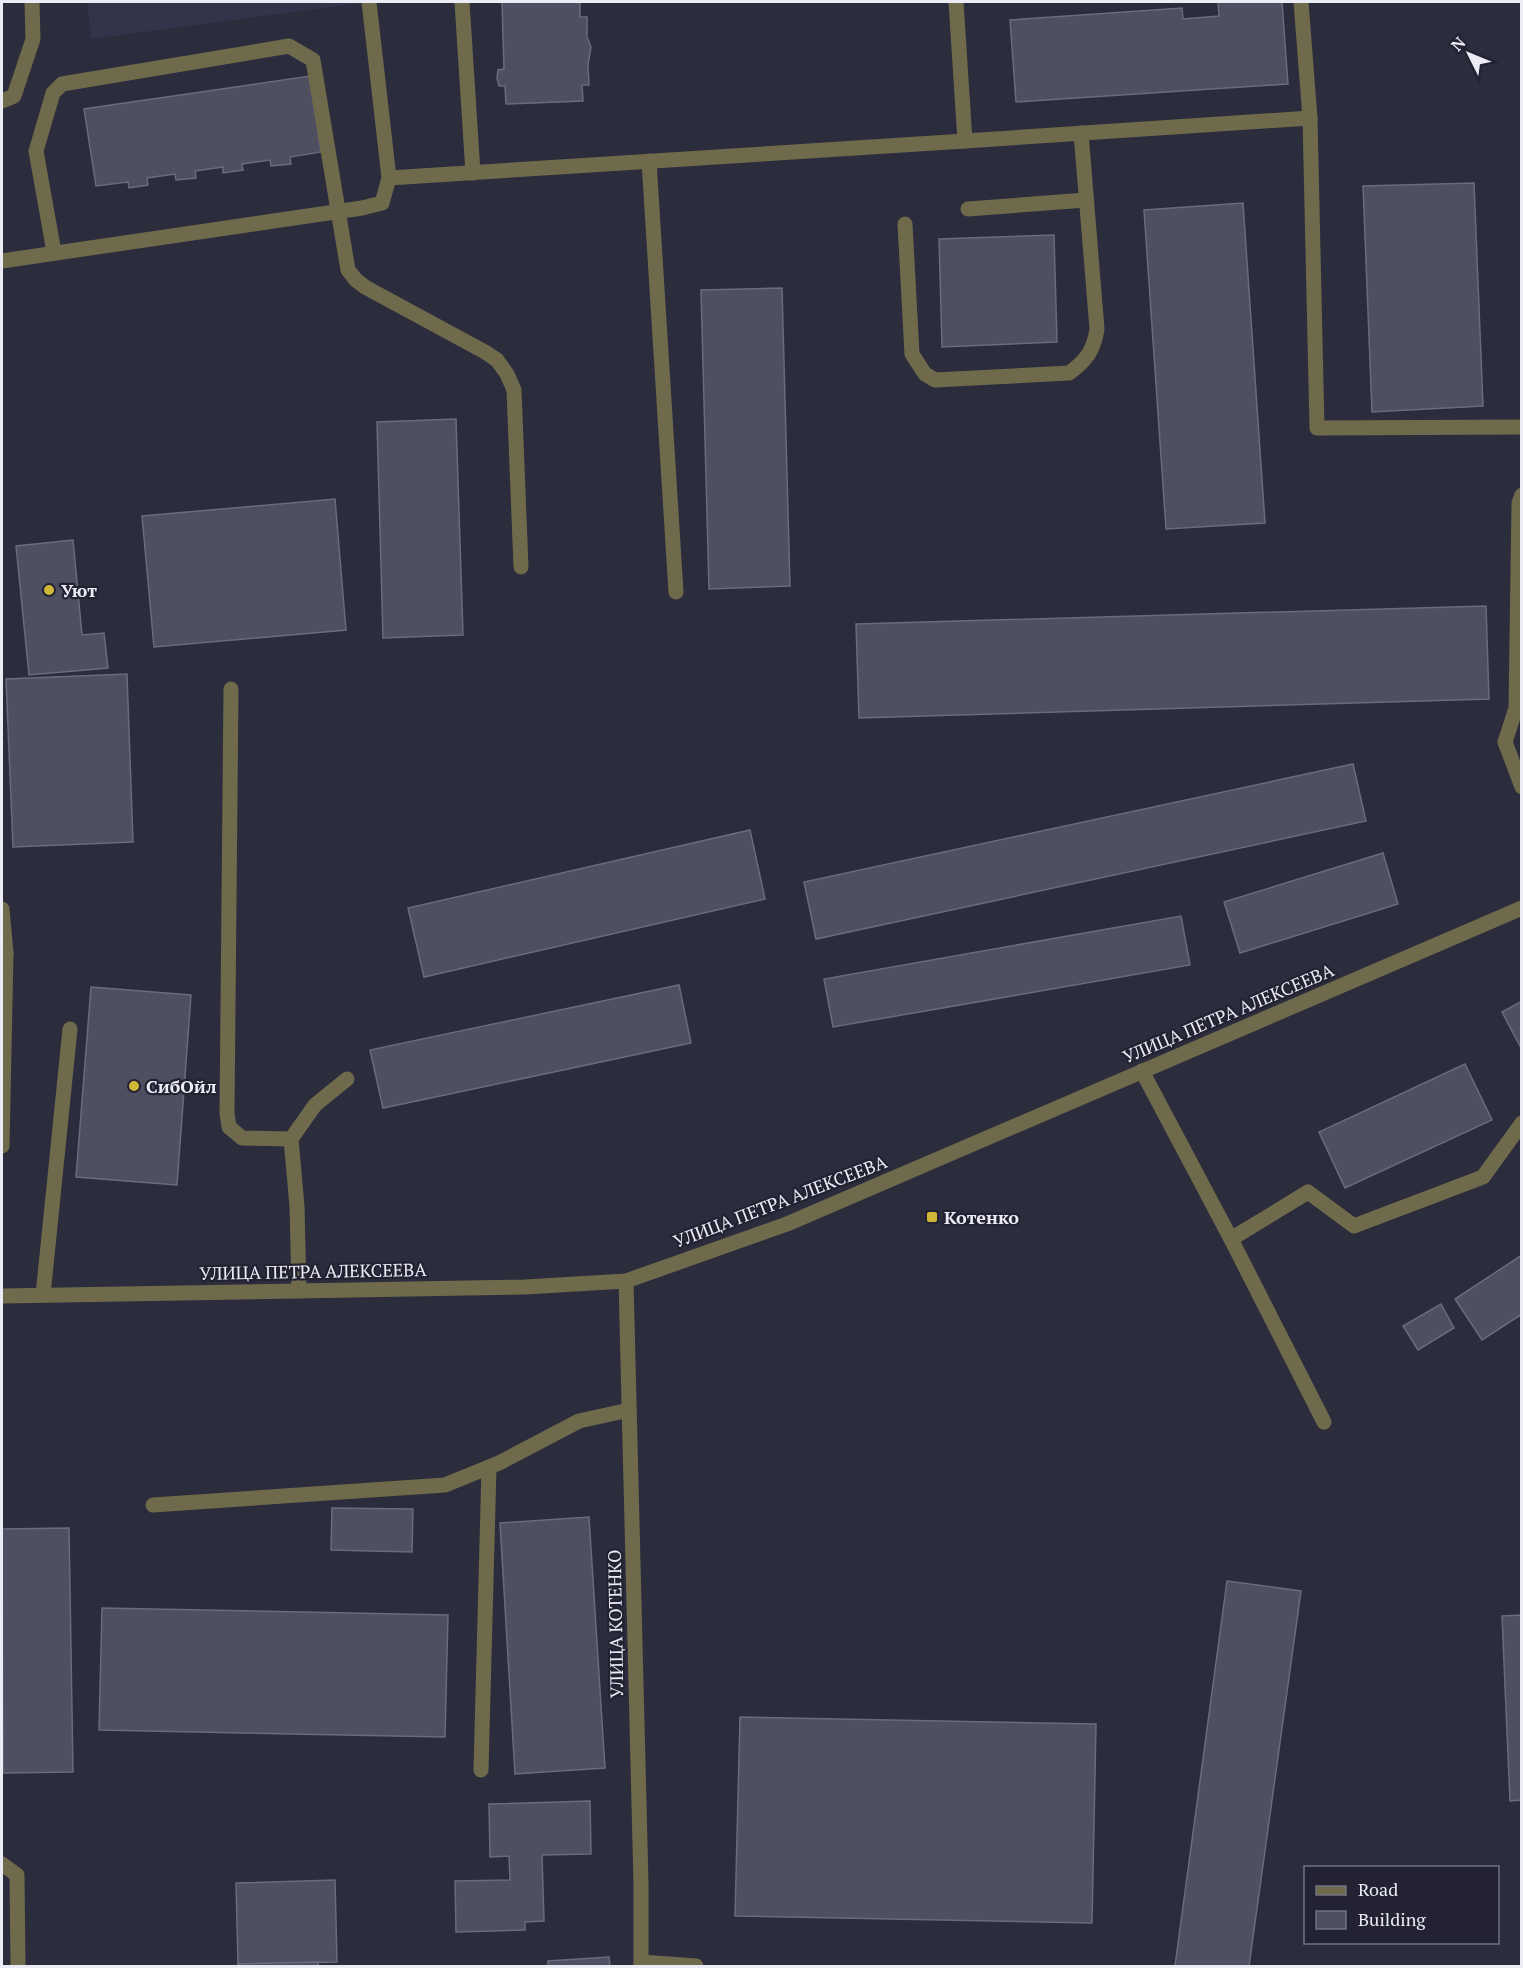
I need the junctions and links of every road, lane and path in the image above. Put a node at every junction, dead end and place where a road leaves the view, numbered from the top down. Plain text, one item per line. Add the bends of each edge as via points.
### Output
1 (33, 2) edge
2 (369, 2) edge
3 (462, 2) edge
4 (956, 2) edge
5 (1301, 2) edge
6 (2, 101) edge
7 (1310, 118) junction
8 (1081, 133) junction
9 (965, 141) junction
10 (649, 161) junction
11 (473, 172) junction
12 (389, 178) junction
13 (1086, 200) junction
14 (968, 209) dead end
15 (338, 212) junction
16 (905, 224) dead end
17 (54, 252) junction
18 (2, 261) edge
19 (1521, 427) edge
20 (1521, 495) edge
21 (521, 567) dead end
22 (676, 592) dead end
23 (231, 689) dead end
24 (1521, 787) edge
25 (1521, 908) edge
26 (2, 909) edge
27 (4, 950) edge
28 (70, 1029) dead end
29 (1142, 1071) junction
30 (347, 1079) dead end
31 (1521, 1123) edge
32 (291, 1139) junction
33 (2, 1146) edge
34 (1231, 1239) junction
35 (626, 1281) junction
36 (299, 1291) junction
37 (43, 1295) junction
38 (2, 1296) edge
39 (629, 1410) junction
40 (1324, 1422) dead end
41 (489, 1467) junction
42 (153, 1505) dead end
43 (481, 1770) dead end
44 (2, 1864) edge
45 (641, 1964) edge
46 (18, 1966) edge
47 (696, 1966) edge

1 - 6 street via 33,39 14,96
2 - 12 street
3 - 11 street
4 - 9 street
5 - 7 street
7 - 8 street
7 - 19 street via 1317,428
8 - 9 street
8 - 13 street
9 - 10 street
10 - 11 street
10 - 22 street
11 - 12 street
12 - 15 street via 382,203
13 - 14 street
13 - 16 street via 1097,329 1089,355 1068,373 935,380 925,374 912,354
15 - 17 street
15 - 17 street via 313,60 289,46 62,84 53,93 36,151
15 - 21 street via 348,270 356,280 485,352 507,374 514,390
17 - 18 street
20 - 24 street via 1516,708 1505,742
23 - 32 street via 227,1113 229,1127 242,1138
25 - 29 street, УЛИЦА ПЕТРА АЛЕКСЕЕВА
26 - 27 street
27 - 33 street
28 - 37 street
29 - 34 street
29 - 35 street, УЛИЦА ПЕТРА АЛЕКСЕЕВА via 788,1224
30 - 32 street via 315,1105
31 - 34 street via 1483,1177 1354,1226 1308,1192
32 - 36 street
34 - 40 street
35 - 36 street, УЛИЦА ПЕТРА АЛЕКСЕЕВА
35 - 39 street, УЛИЦА КОТЕНКО
36 - 37 street, УЛИЦА ПЕТРА АЛЕКСЕЕВА
37 - 38 street, УЛИЦА ПЕТРА АЛЕКСЕЕВА
39 - 41 street via 579,1421
39 - 45 street, УЛИЦА КОТЕНКО
41 - 42 street via 445,1485
41 - 43 street
44 - 46 street via 18,1875
45 - 47 street

